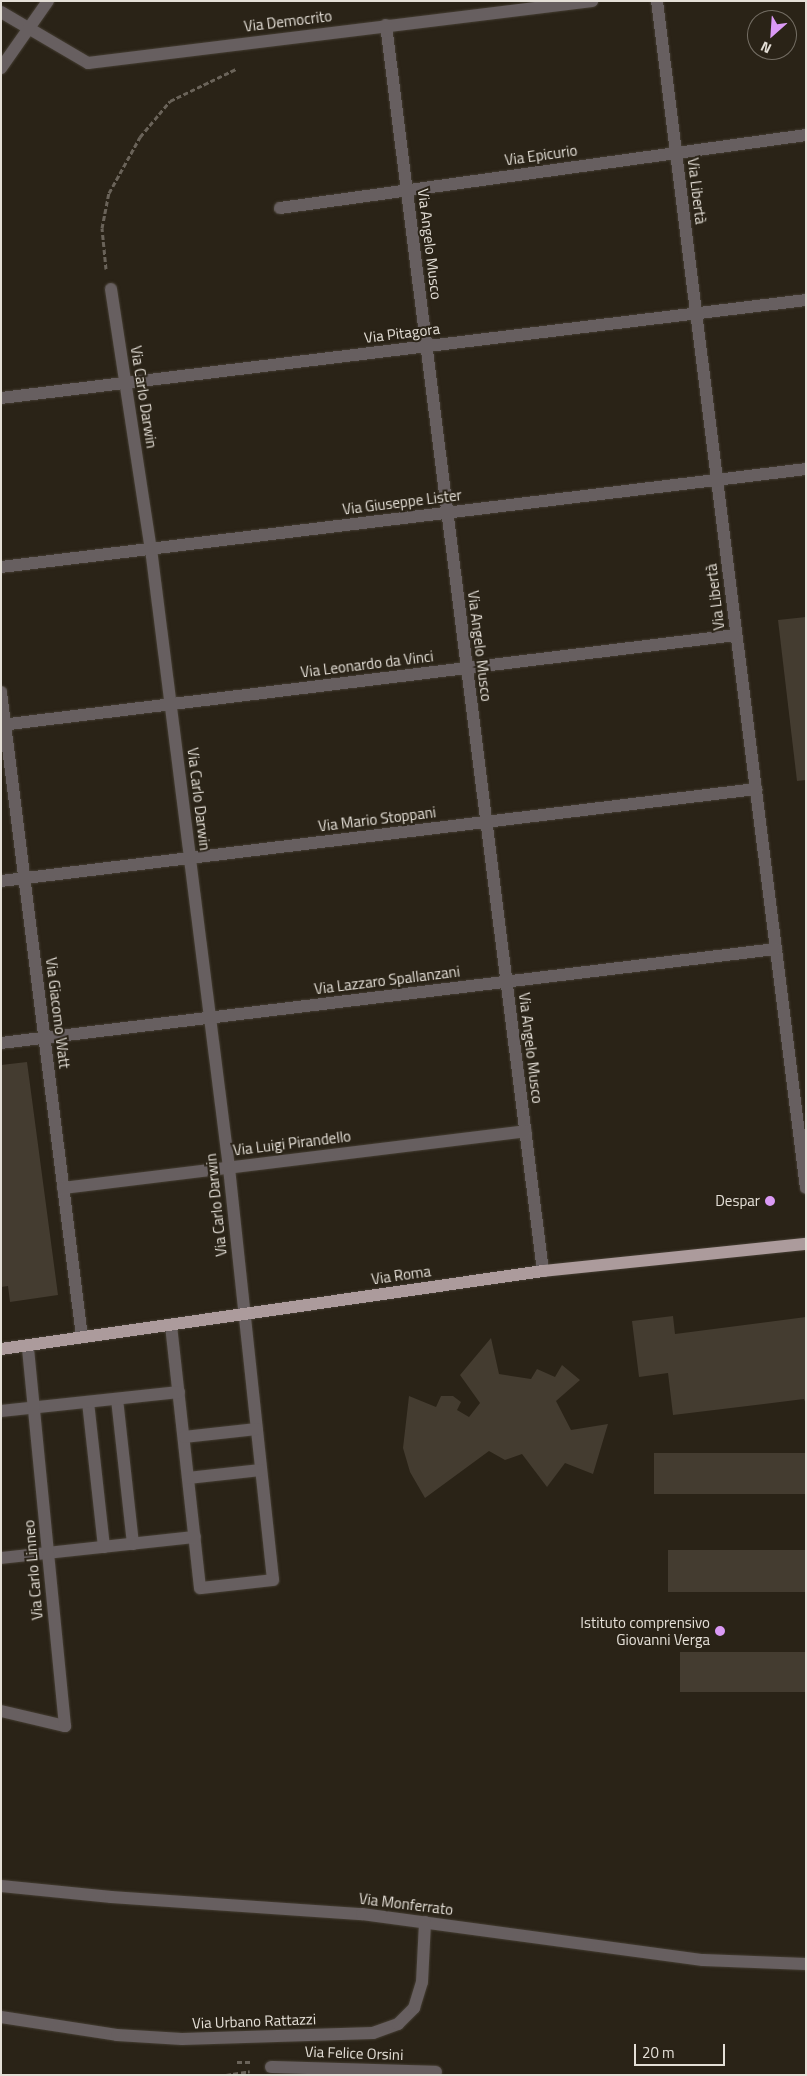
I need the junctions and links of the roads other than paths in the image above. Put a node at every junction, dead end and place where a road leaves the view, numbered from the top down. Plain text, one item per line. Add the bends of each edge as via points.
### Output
1 (48, 1) edge
2 (592, 1) edge
3 (656, 1) edge
4 (1, 12) edge
5 (386, 25) junction
6 (29, 27) junction
7 (1, 68) edge
8 (806, 135) edge
9 (676, 153) junction
10 (407, 190) junction
11 (280, 208) dead end
12 (111, 289) road end
13 (806, 300) edge
14 (696, 314) junction
15 (426, 346) junction
16 (125, 381) junction
17 (1, 398) edge
18 (806, 469) edge
19 (717, 480) junction
20 (447, 513) junction
21 (151, 549) junction
22 (1, 567) edge
23 (736, 635) junction
24 (467, 668) junction
25 (1, 692) edge
26 (171, 704) junction
27 (3, 724) edge
28 (756, 789) junction
29 (486, 822) junction
30 (190, 859) junction
31 (25, 878) junction
32 (1, 881) edge
33 (776, 949) junction
34 (506, 982) junction
35 (210, 1018) junction
36 (45, 1038) junction
37 (1, 1043) edge
38 (525, 1131) junction
39 (229, 1168) junction
40 (63, 1188) junction
41 (806, 1188) edge
42 (806, 1244) edge
43 (543, 1271) junction
44 (244, 1314) junction
45 (171, 1325) junction
46 (82, 1338) junction
47 (28, 1346) junction
48 (1, 1349) edge
49 (179, 1392) junction
50 (117, 1399) junction
51 (88, 1402) junction
52 (34, 1408) junction
53 (1, 1411) edge
54 (256, 1429) junction
55 (184, 1437) junction
56 (261, 1470) junction
57 (188, 1478) junction
58 (195, 1537) junction
59 (133, 1544) junction
60 (104, 1547) junction
61 (48, 1553) junction
62 (1, 1558) edge
63 (1, 1711) edge
64 (1, 1886) edge
65 (426, 1922) junction
66 (806, 1964) edge
67 (1, 2017) edge
68 (270, 2067) dead end
69 (436, 2072) dead end

1 - 6 street
2 - 5 street, Via Democrito
3 - 9 street, Via Libertà
4 - 6 street, Via Democrito
5 - 6 street, Via Democrito via 88,63
5 - 10 street, Via Angelo Musco
6 - 7 street
8 - 9 street, Via Epicurio
9 - 10 street, Via Epicurio
9 - 14 street, Via Libertà
10 - 11 street, Via Epicurio
10 - 15 street, Via Angelo Musco
12 - 16 street, Via Carlo Darwin
13 - 14 street, Via Pitagora
14 - 15 street, Via Pitagora
14 - 19 street, Via Libertà
15 - 16 street, Via Pitagora
15 - 20 street, Via Angelo Musco
16 - 17 street, Via Pitagora
16 - 21 street, Via Carlo Darwin
18 - 19 street, Via Giuseppe Lister
19 - 20 street, Via Giuseppe Lister
19 - 23 street, Via Libertà
20 - 21 street, Via Giuseppe Lister
20 - 24 street, Via Angelo Musco
21 - 22 street, Via Giuseppe Lister
21 - 26 street, Via Carlo Darwin
23 - 24 street, Via Leonardo da Vinci
23 - 28 street, Via Libertà
24 - 26 street, Via Leonardo da Vinci
24 - 29 street, Via Angelo Musco
25 - 27 street, Via Giacomo Watt
26 - 27 street, Via Leonardo da Vinci
26 - 30 street, Via Carlo Darwin
27 - 31 street, Via Giacomo Watt
28 - 29 street, Via Mario Stoppani
28 - 33 street, Via Libertà
29 - 30 street, Via Mario Stoppani
29 - 34 street, Via Angelo Musco
30 - 31 street, Via Mario Stoppani
30 - 35 street, Via Carlo Darwin
31 - 32 street, Via Mario Stoppani
31 - 36 street, Via Giacomo Watt
33 - 34 street, Via Lazzaro Spallanzani
33 - 41 street, Via Libertà
34 - 35 street, Via Lazzaro Spallanzani
34 - 38 street, Via Angelo Musco
35 - 36 street, Via Lazzaro Spallanzani
35 - 39 street, Via Carlo Darwin
36 - 37 street, Via Lazzaro Spallanzani
36 - 40 street, Via Giacomo Watt
38 - 39 street, Via Luigi Pirandello
38 - 43 street, Via Angelo Musco
39 - 40 street, Via Luigi Pirandello
39 - 44 street, Via Carlo Darwin
40 - 46 street, Via Giacomo Watt
42 - 43 main road, Via Roma
43 - 44 main road, Via Roma
44 - 45 main road, Via Roma
44 - 54 street, Via Carlo Darwin
45 - 46 main road, Via Roma
45 - 49 street
46 - 47 main road, Via Roma
47 - 48 main road, Via Roma
47 - 52 street, Via Carlo Linneo
49 - 50 street
49 - 55 street
50 - 51 street
50 - 59 street
51 - 52 street
51 - 60 street
52 - 53 street
52 - 61 street, Via Carlo Linneo
54 - 55 street
54 - 56 street, Via Carlo Darwin
55 - 57 street
56 - 57 street
56 - 58 street, Via Carlo Darwin via 273,1580 200,1588
57 - 58 street
58 - 59 street
59 - 60 street
60 - 61 street
61 - 62 street
61 - 63 street, Via Carlo Linneo via 65,1726
64 - 65 street, Via Monferrato via 362,1914
65 - 66 street, Via Monferrato via 703,1960
65 - 67 street, Via Urbano Rattazzi via 422,1982 414,2008 398,2024 373,2033 182,2039 118,2035
68 - 69 street, Via Felice Orsini

